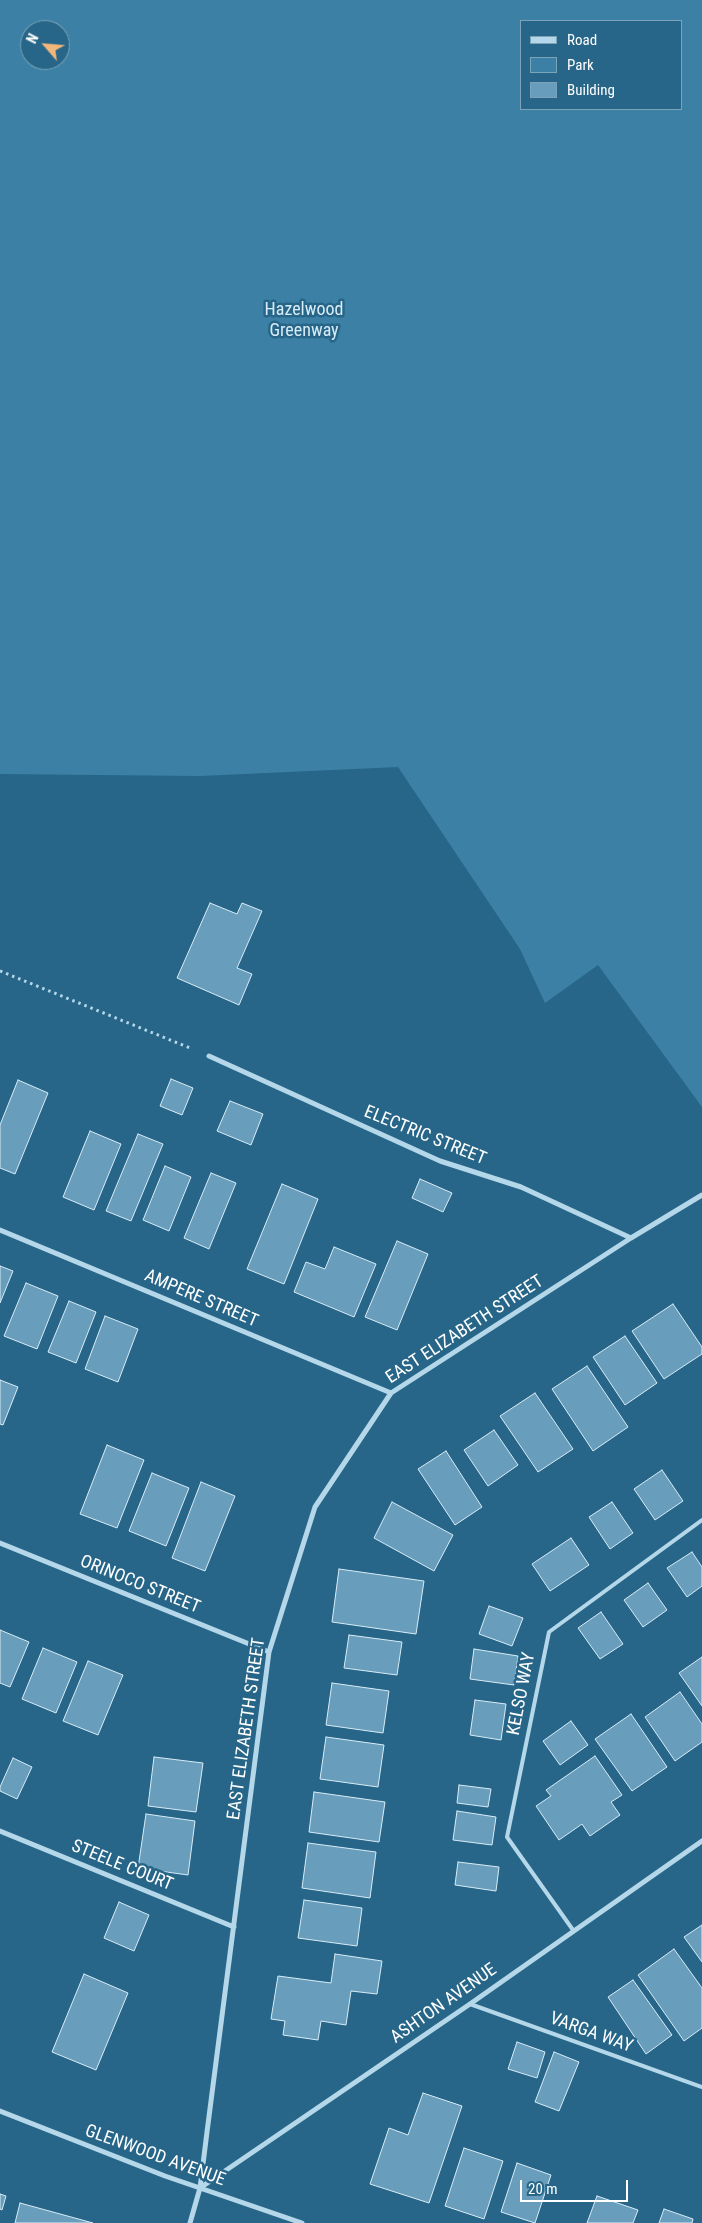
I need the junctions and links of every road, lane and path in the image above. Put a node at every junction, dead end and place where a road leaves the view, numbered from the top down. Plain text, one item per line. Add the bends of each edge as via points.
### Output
1 (0, 971) edge
2 (209, 1056) joint
3 (702, 1195) edge
4 (0, 1230) edge
5 (632, 1238) junction
6 (391, 1394) junction
7 (702, 1520) edge
8 (0, 1543) edge
9 (269, 1652) junction
10 (0, 1831) edge
11 (702, 1841) edge
12 (234, 1927) junction
13 (573, 1930) junction
14 (470, 2004) junction
15 (702, 2087) edge
16 (0, 2111) edge
17 (200, 2188) junction
18 (190, 2223) edge
19 (302, 2223) edge

1 - 2 path
2 - 5 street, ELECTRIC STREET via 440,1161 521,1187
3 - 5 street, EAST ELIZABETH STREET
4 - 6 street, AMPERE STREET
5 - 6 street, EAST ELIZABETH STREET
6 - 9 street, EAST ELIZABETH STREET via 315,1507
7 - 13 lane, KELSO WAY via 548,1632 507,1837
8 - 9 street, ORINOCO STREET
9 - 12 street, EAST ELIZABETH STREET
10 - 12 street, STEELE COURT
11 - 13 street, ASHTON AVENUE
12 - 17 street, EAST ELIZABETH STREET
13 - 14 street, ASHTON AVENUE
14 - 15 lane, VARGA WAY
14 - 17 street, ASHTON AVENUE
16 - 17 street, GLENWOOD AVENUE
17 - 18 street, EAST ELIZABETH STREET
17 - 19 street, GLENWOOD AVENUE

